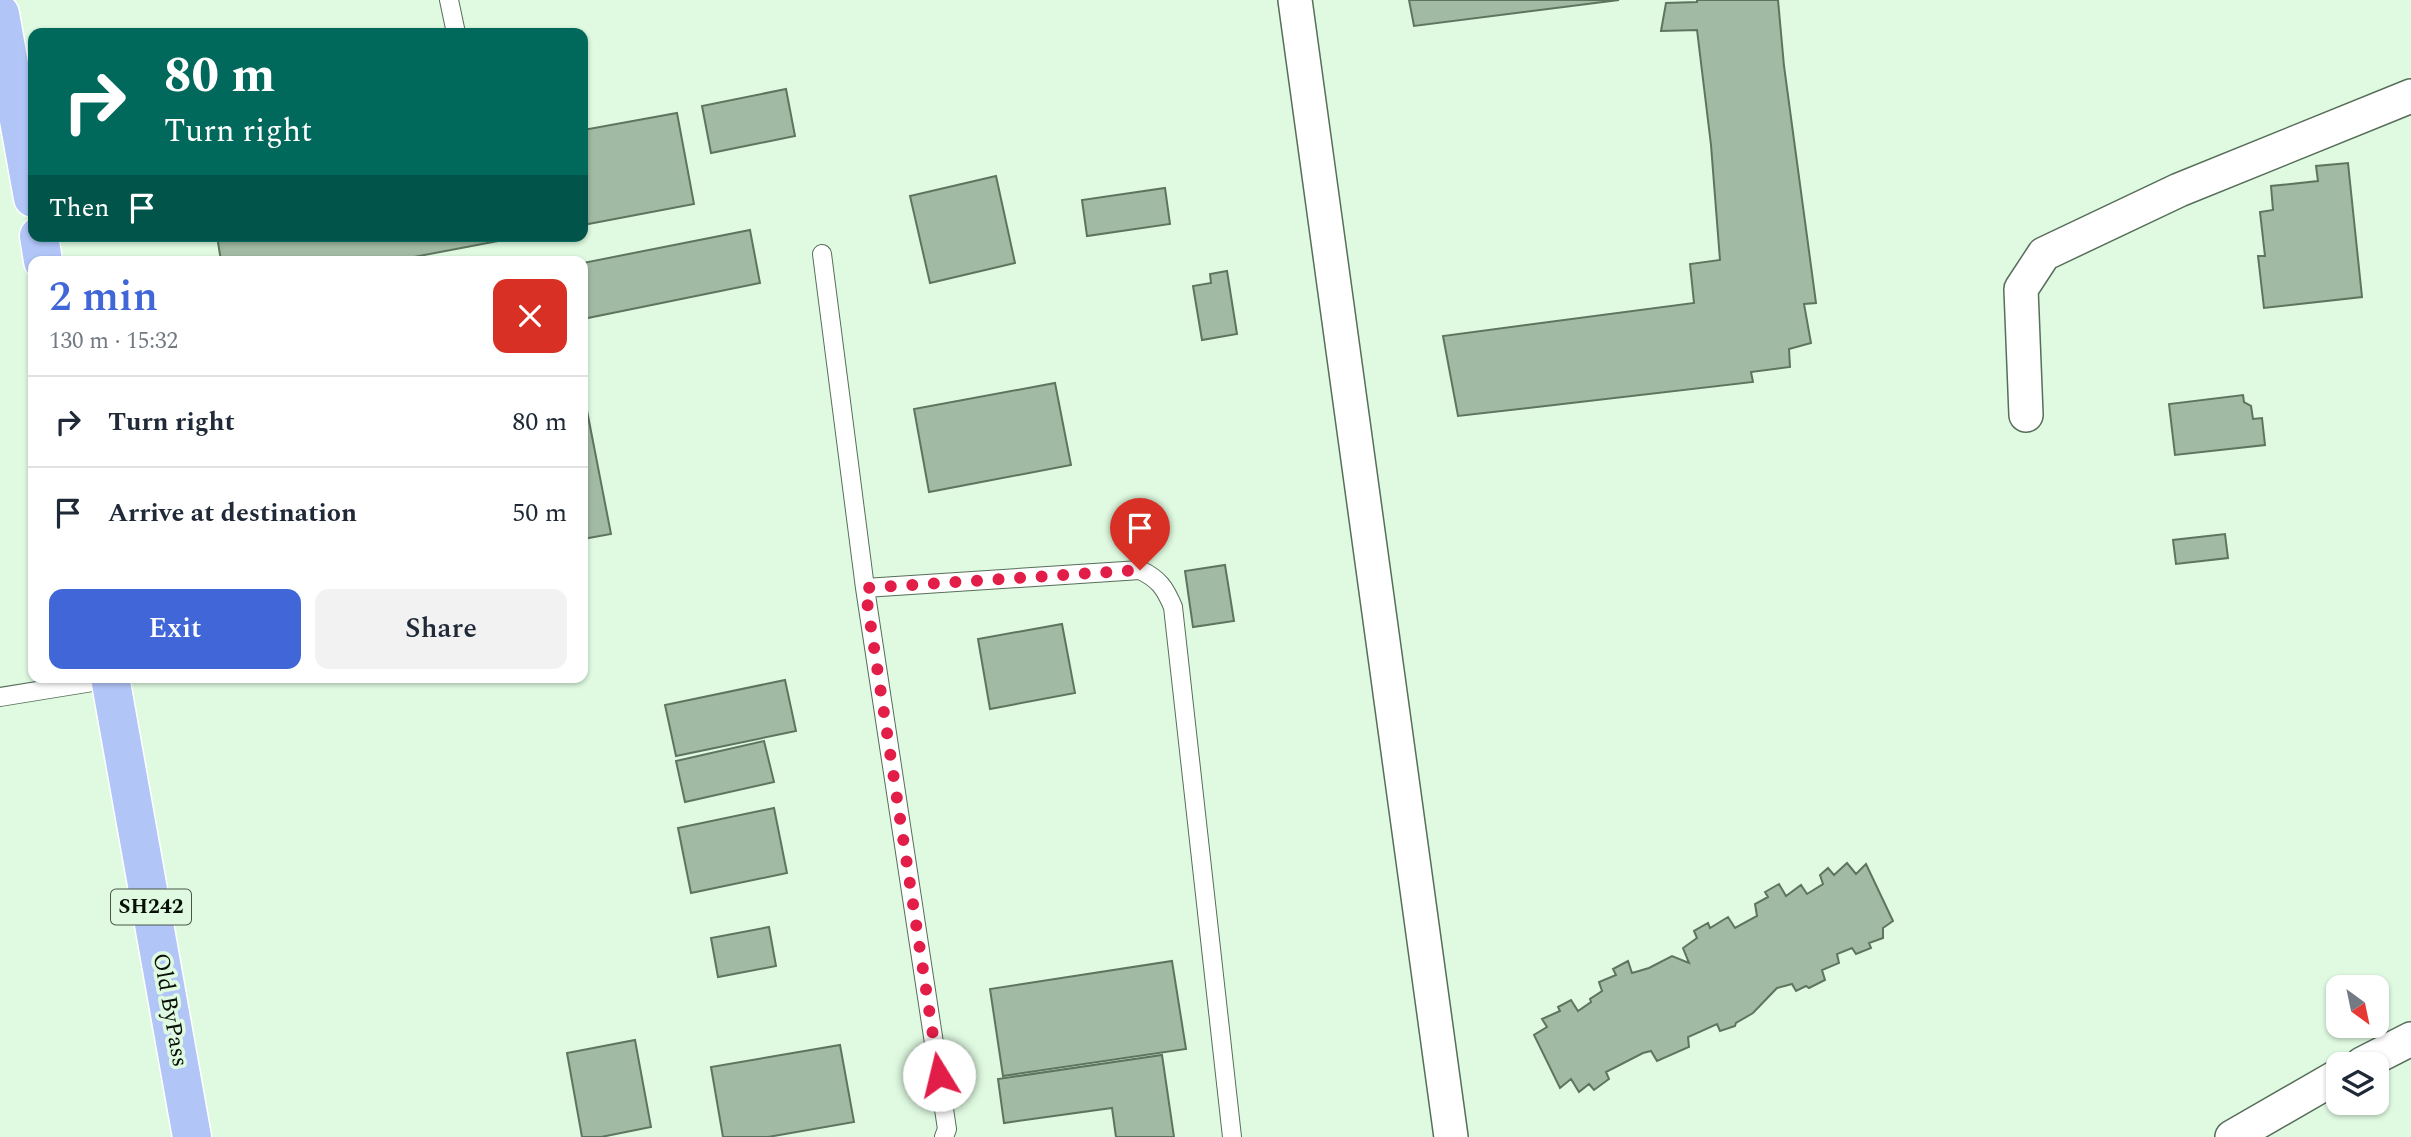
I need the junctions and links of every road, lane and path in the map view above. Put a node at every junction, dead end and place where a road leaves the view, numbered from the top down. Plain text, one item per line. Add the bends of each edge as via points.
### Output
1 (449, 0) edge
2 (1295, 0) edge
3 (0, 14) edge
4 (455, 28) edge
5 (2411, 96) edge
6 (28, 163) edge
7 (822, 254) dead end
8 (2026, 415) dead end
9 (865, 588) junction
10 (81, 683) edge
11 (111, 683) edge
12 (0, 697) edge
13 (2411, 1039) edge
14 (2386, 1052) edge
15 (2326, 1083) edge
16 (192, 1137) edge
17 (944, 1137) edge
18 (1232, 1137) edge
19 (1451, 1137) edge
20 (2232, 1137) edge

1 - 4 lane
2 - 19 street
3 - 6 main road
5 - 8 street via 2179,190 2044,254 2021,289
7 - 9 lane
9 - 17 lane via 947,1129
9 - 18 lane via 1140,570 1165,588 1173,607
10 - 12 lane
11 - 16 main road, Old ByPass / SH242
13 - 14 street
15 - 20 street

